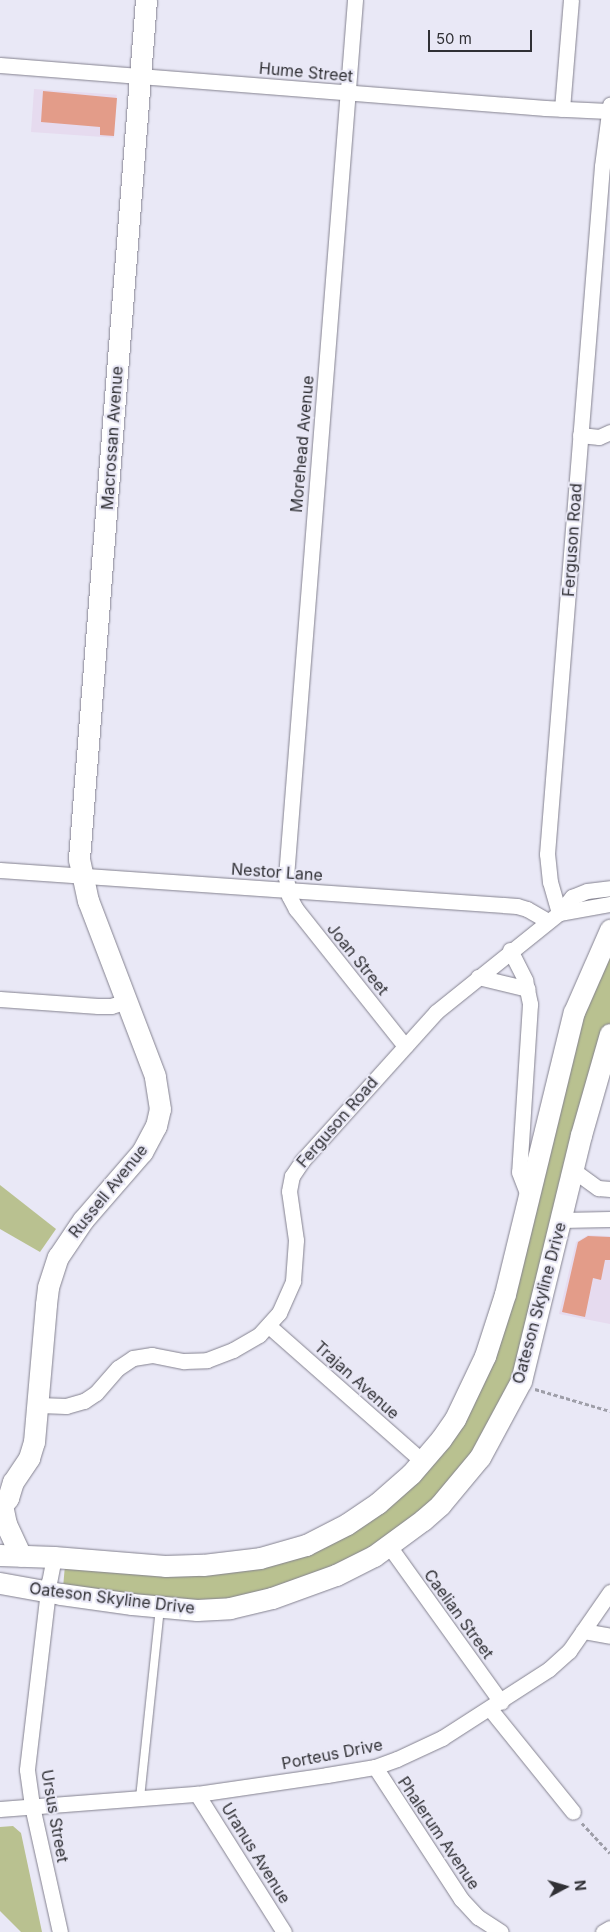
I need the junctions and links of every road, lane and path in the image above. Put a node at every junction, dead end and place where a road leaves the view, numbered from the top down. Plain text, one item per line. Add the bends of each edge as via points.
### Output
1 (146, 0) edge
2 (355, 0) edge
3 (571, 0) edge
4 (0, 65) edge
5 (140, 76) junction
6 (348, 93) junction
7 (609, 108) edge
8 (562, 109) junction
9 (606, 166) edge
10 (610, 432) edge
11 (580, 436) junction
12 (0, 870) edge
13 (81, 876) junction
14 (610, 888) edge
15 (288, 891) junction
16 (610, 904) edge
17 (553, 917) junction
18 (610, 930) edge
19 (510, 950) junction
20 (478, 977) junction
21 (528, 989) junction
22 (0, 999) edge
23 (126, 1001) junction
24 (610, 1034) edge
25 (405, 1046) junction
26 (573, 1170) junction
27 (610, 1189) edge
28 (528, 1195) junction
29 (610, 1219) edge
30 (561, 1220) junction
31 (269, 1326) junction
32 (521, 1381) junction
33 (39, 1405) junction
34 (610, 1411) edge
35 (422, 1461) junction
36 (4, 1496) edge
37 (389, 1546) junction
38 (0, 1555) edge
39 (21, 1556) junction
40 (54, 1556) junction
41 (0, 1582) edge
42 (48, 1592) junction
43 (610, 1592) edge
44 (160, 1607) junction
45 (583, 1631) junction
46 (610, 1636) edge
47 (495, 1705) junction
48 (374, 1767) junction
49 (197, 1794) junction
50 (140, 1798) junction
51 (32, 1806) junction
52 (0, 1809) edge
53 (574, 1812) joint
54 (610, 1853) edge
55 (478, 1917) junction
56 (610, 1928) edge
57 (60, 1932) edge
58 (284, 1932) edge
59 (486, 1932) edge
60 (502, 1932) edge
61 (603, 1932) edge

1 - 5 main road, Macrossan Avenue
2 - 6 street, Morehead Avenue
3 - 8 street
4 - 5 street, Hume Street
5 - 6 street, Hume Street
5 - 13 main road, Macrossan Avenue via 84,780 79,859
6 - 8 street, Hume Street
6 - 15 street, Morehead Avenue via 286,869
7 - 8 street, Hume Street
7 - 9 street, Ferguson Road
9 - 11 street, Ferguson Road
10 - 11 street via 599,437
11 - 17 street, Ferguson Road via 547,854
12 - 13 street, Nestor Lane
13 - 15 street, Nestor Lane
13 - 23 main road, Russell Avenue
14 - 17 street, Ferguson Road via 572,897
15 - 17 street, Nestor Lane via 517,906
15 - 25 street, Joan Street via 296,909
16 - 17 street, Ferguson Road
17 - 19 street, Ferguson Road
18 - 28 main road, Oateson Skyline Drive via 574,1012
19 - 20 street, Ferguson Road
19 - 21 street
20 - 21 street
20 - 25 street, Ferguson Road via 436,1012
21 - 28 street via 530,1015 519,1172
22 - 23 street via 106,1006
23 - 33 main road, Russell Avenue via 158,1088 159,1118 142,1152 83,1220 58,1257 47,1295
24 - 26 main road, Oateson Skyline Drive
25 - 31 street, Ferguson Road via 292,1176 289,1191 296,1240 295,1267 289,1293
26 - 27 street via 598,1188
26 - 30 main road, Oateson Skyline Drive
28 - 35 main road, Oateson Skyline Drive via 505,1294 485,1356 455,1419
29 - 30 street
30 - 32 main road, Oateson Skyline Drive
31 - 33 street, Ferguson Road via 247,1343 207,1360 184,1361 152,1355 134,1358 118,1368 96,1393 84,1401 66,1406
31 - 35 street, Trajan Avenue
32 - 34 path via 536,1389
32 - 37 main road, Oateson Skyline Drive via 489,1442 469,1471 440,1505
33 - 36 main road, Russell Avenue via 32,1450
35 - 40 main road, Oateson Skyline Drive via 397,1488 347,1524 306,1545 275,1555 224,1564 183,1566
36 - 39 main road via 6,1524
37 - 44 main road, Oateson Skyline Drive via 336,1576 248,1605 198,1610
37 - 47 street, Caelian Street
38 - 39 main road, Oateson Skyline Drive
39 - 40 main road, Oateson Skyline Drive
40 - 42 street, Ursus Street
41 - 42 main road, Oateson Skyline Drive
42 - 44 main road, Oateson Skyline Drive
42 - 51 street, Ursus Street via 28,1770
43 - 45 street, Porteus Drive
44 - 50 lane
45 - 46 street
45 - 47 street, Porteus Drive via 569,1651 548,1669
47 - 48 street, Porteus Drive via 418,1750
47 - 53 street, Caelian Street
48 - 49 street, Porteus Drive
48 - 55 street, Phalerum Avenue via 461,1899
49 - 50 street, Porteus Drive
49 - 58 street, Uranus Avenue
50 - 51 street, Porteus Drive
51 - 52 street, Porteus Drive
51 - 57 street, Ursus Street
53 - 54 path via 586,1830
55 - 59 lane, Phalerum Avenue
55 - 60 street, Phalerum Avenue
56 - 61 street

